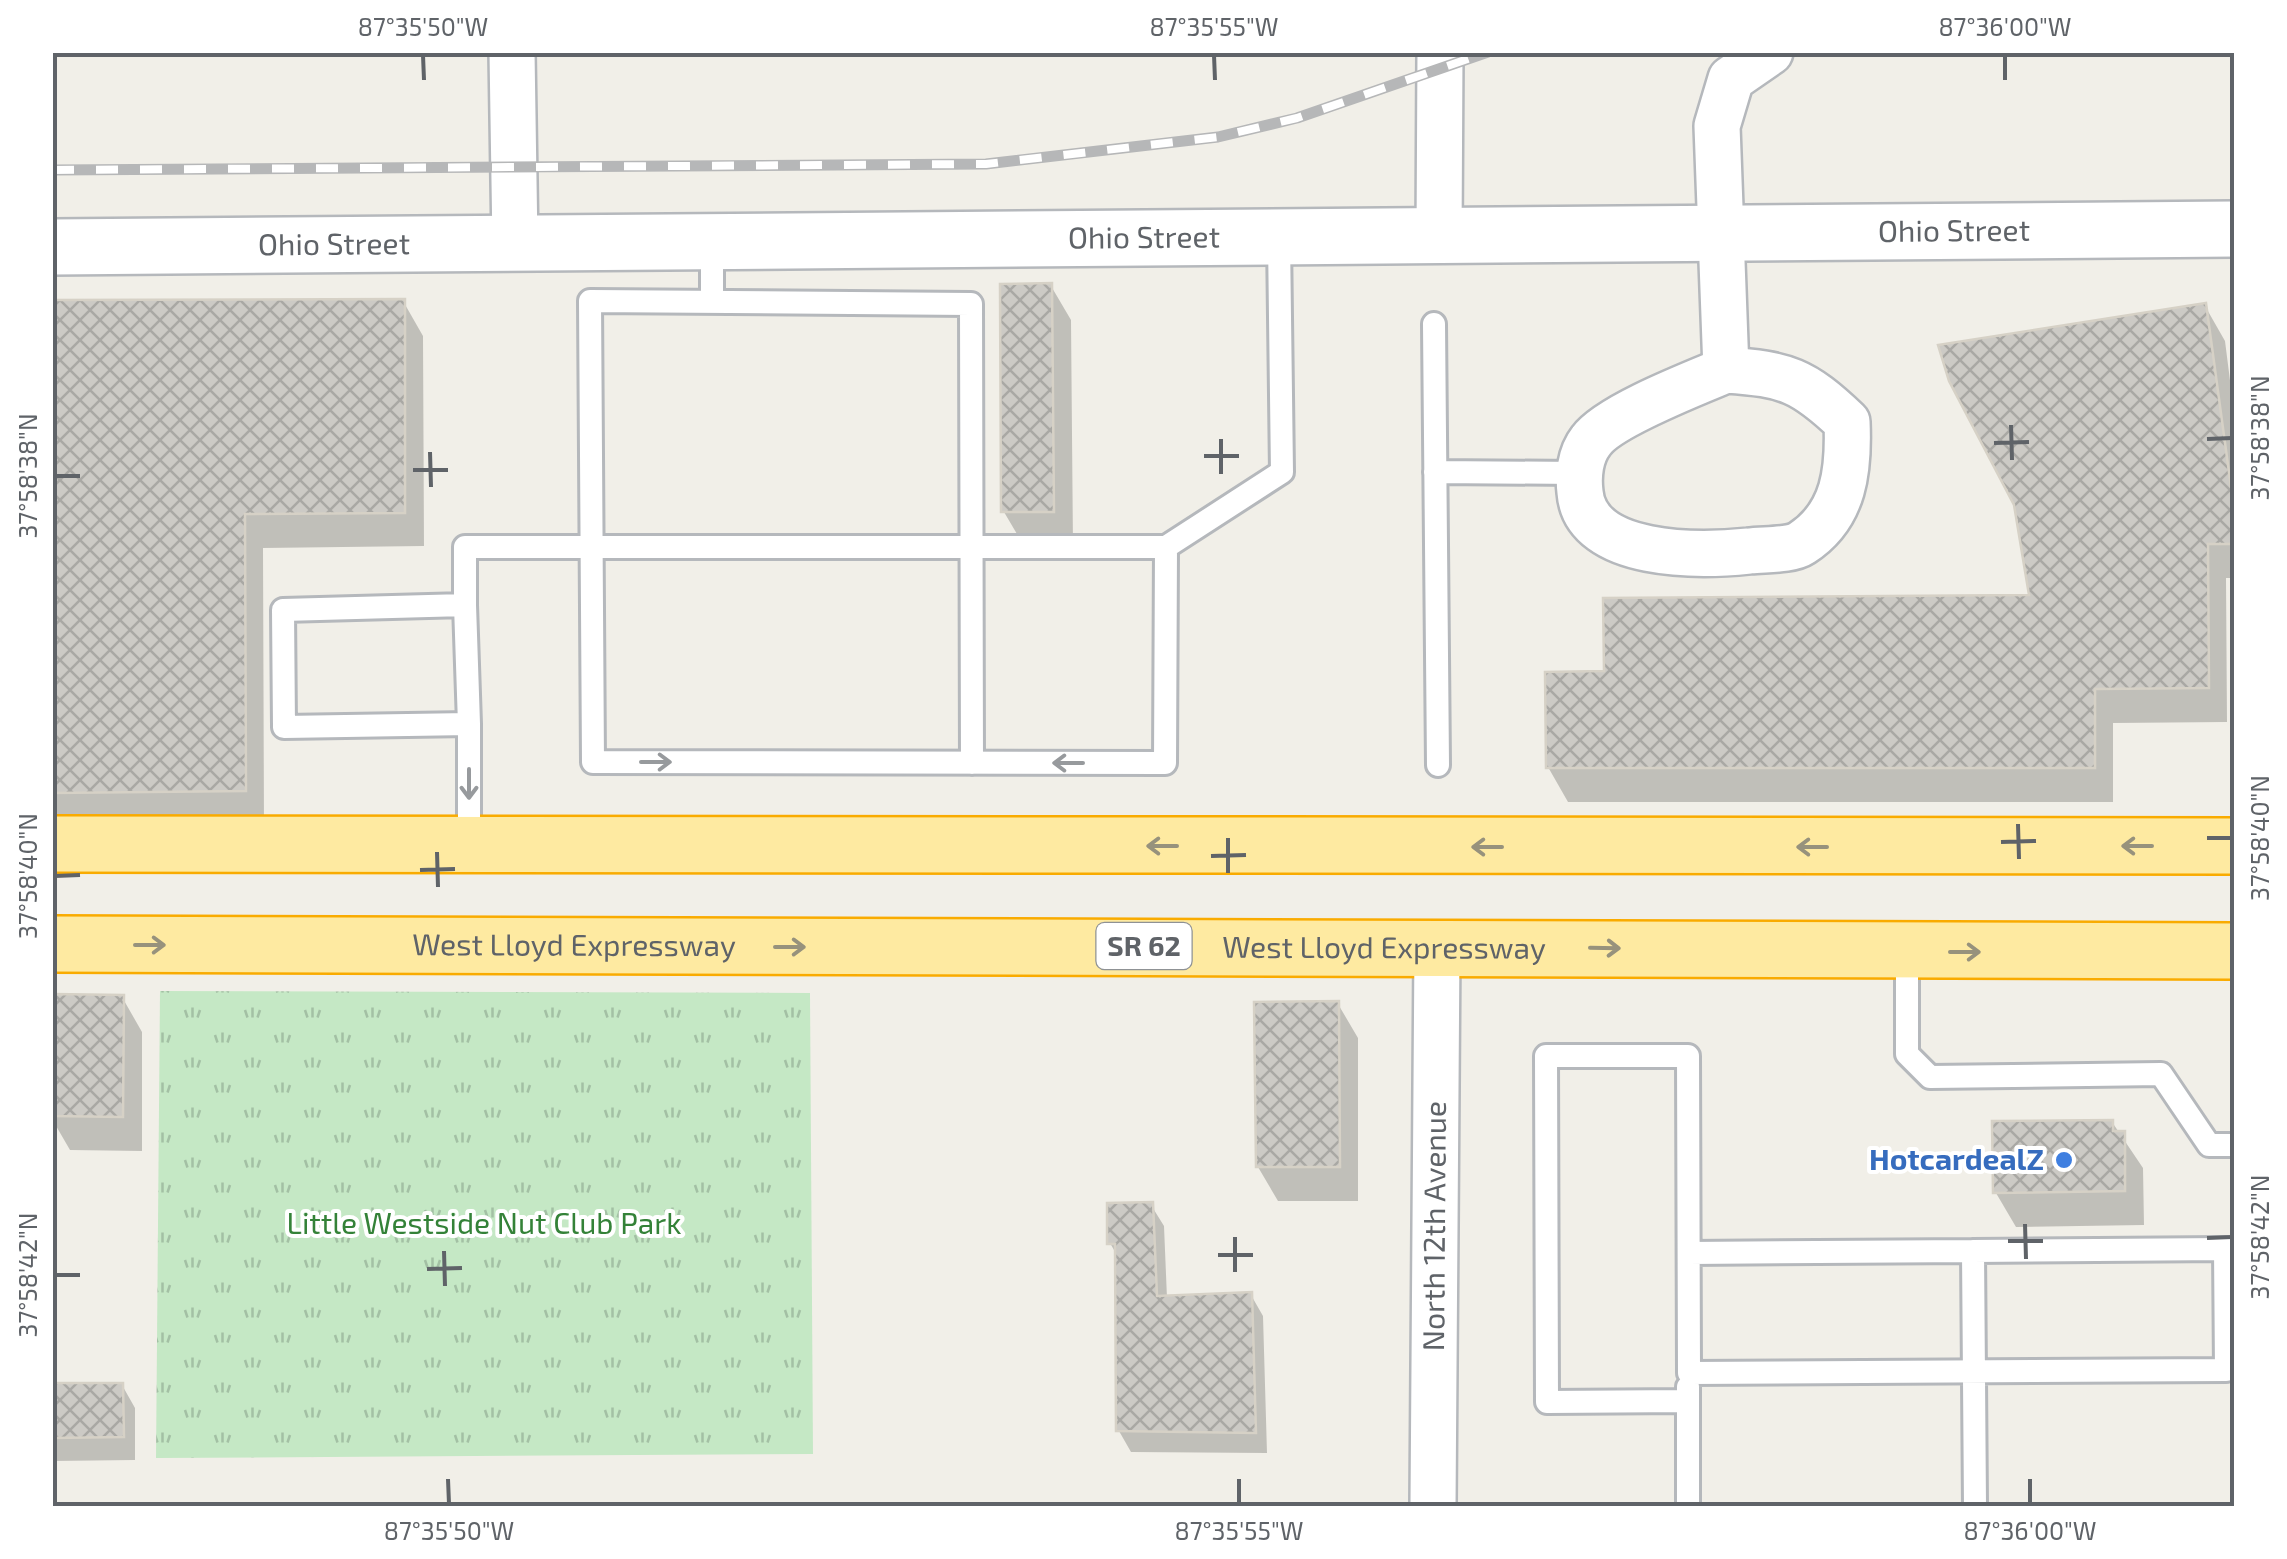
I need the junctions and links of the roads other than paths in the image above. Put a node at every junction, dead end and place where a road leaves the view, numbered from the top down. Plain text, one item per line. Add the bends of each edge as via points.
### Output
1 (512, 52) edge
2 (1440, 52) edge
3 (1770, 52) edge
4 (2234, 229) edge
5 (1720, 236) junction
6 (1439, 238) junction
7 (1279, 239) junction
8 (712, 243) junction
9 (515, 244) junction
10 (52, 247) edge
11 (712, 302) junction
12 (1434, 324) dead end
13 (1726, 370) junction
14 (1435, 472) junction
15 (1578, 473) junction
16 (972, 546) junction
17 (592, 547) junction
18 (1166, 547) junction
19 (465, 605) junction
20 (468, 724) junction
21 (972, 763) junction
22 (1438, 765) dead end
23 (52, 844) edge
24 (470, 844) junction
25 (2234, 846) edge
26 (52, 944) edge
27 (1437, 946) junction
28 (2234, 951) edge
29 (1907, 952) junction
30 (2234, 1146) edge
31 (1973, 1251) junction
32 (1689, 1253) junction
33 (1689, 1373) junction
34 (1973, 1373) junction
35 (1687, 1402) junction
36 (1432, 1506) edge
37 (1688, 1506) edge
38 (1976, 1506) edge

1 - 9 street
2 - 6 street
3 - 5 street via 1731,79 1717,126
4 - 5 street, Ohio Street
5 - 6 street, Ohio Street
5 - 13 street
6 - 7 street, Ohio Street
7 - 8 street, Ohio Street
7 - 18 lane via 1282,472
8 - 9 street, Ohio Street
8 - 11 lane
9 - 10 street, Ohio Street
11 - 16 lane via 971,304
11 - 17 lane via 590,302
12 - 14 lane
13 - 15 street via 1672,392 1591,440
13 - 15 street via 1768,373 1811,388 1847,422 1848,471 1832,516 1799,546 1723,554 1650,550 1598,530 1580,504
14 - 15 lane
14 - 22 lane
16 - 17 lane
16 - 18 lane
16 - 21 lane
17 - 19 lane via 465,547
17 -> 21 lane via 593,762
18 -> 21 lane via 1166,763
19 - 20 lane
19 - 20 lane via 283,610 284,727
20 -> 24 lane
23 - 24 highway
25 -> 24 highway
26 -> 27 highway, West Lloyd Expressway / SR 62
27 -> 29 highway, West Lloyd Expressway / SR 62
27 - 36 street, North 12th Avenue
29 -> 28 highway, West Lloyd Expressway / SR 62
29 - 30 lane via 1906,1054 1930,1077 2162,1074 2209,1145
31 - 32 lane
31 - 34 lane
31 - 34 lane via 2226,1249 2226,1370
32 - 33 lane
32 - 35 lane via 1688,1056 1546,1056 1547,1402
33 - 34 lane
33 - 35 lane
34 - 38 lane
35 - 37 lane

